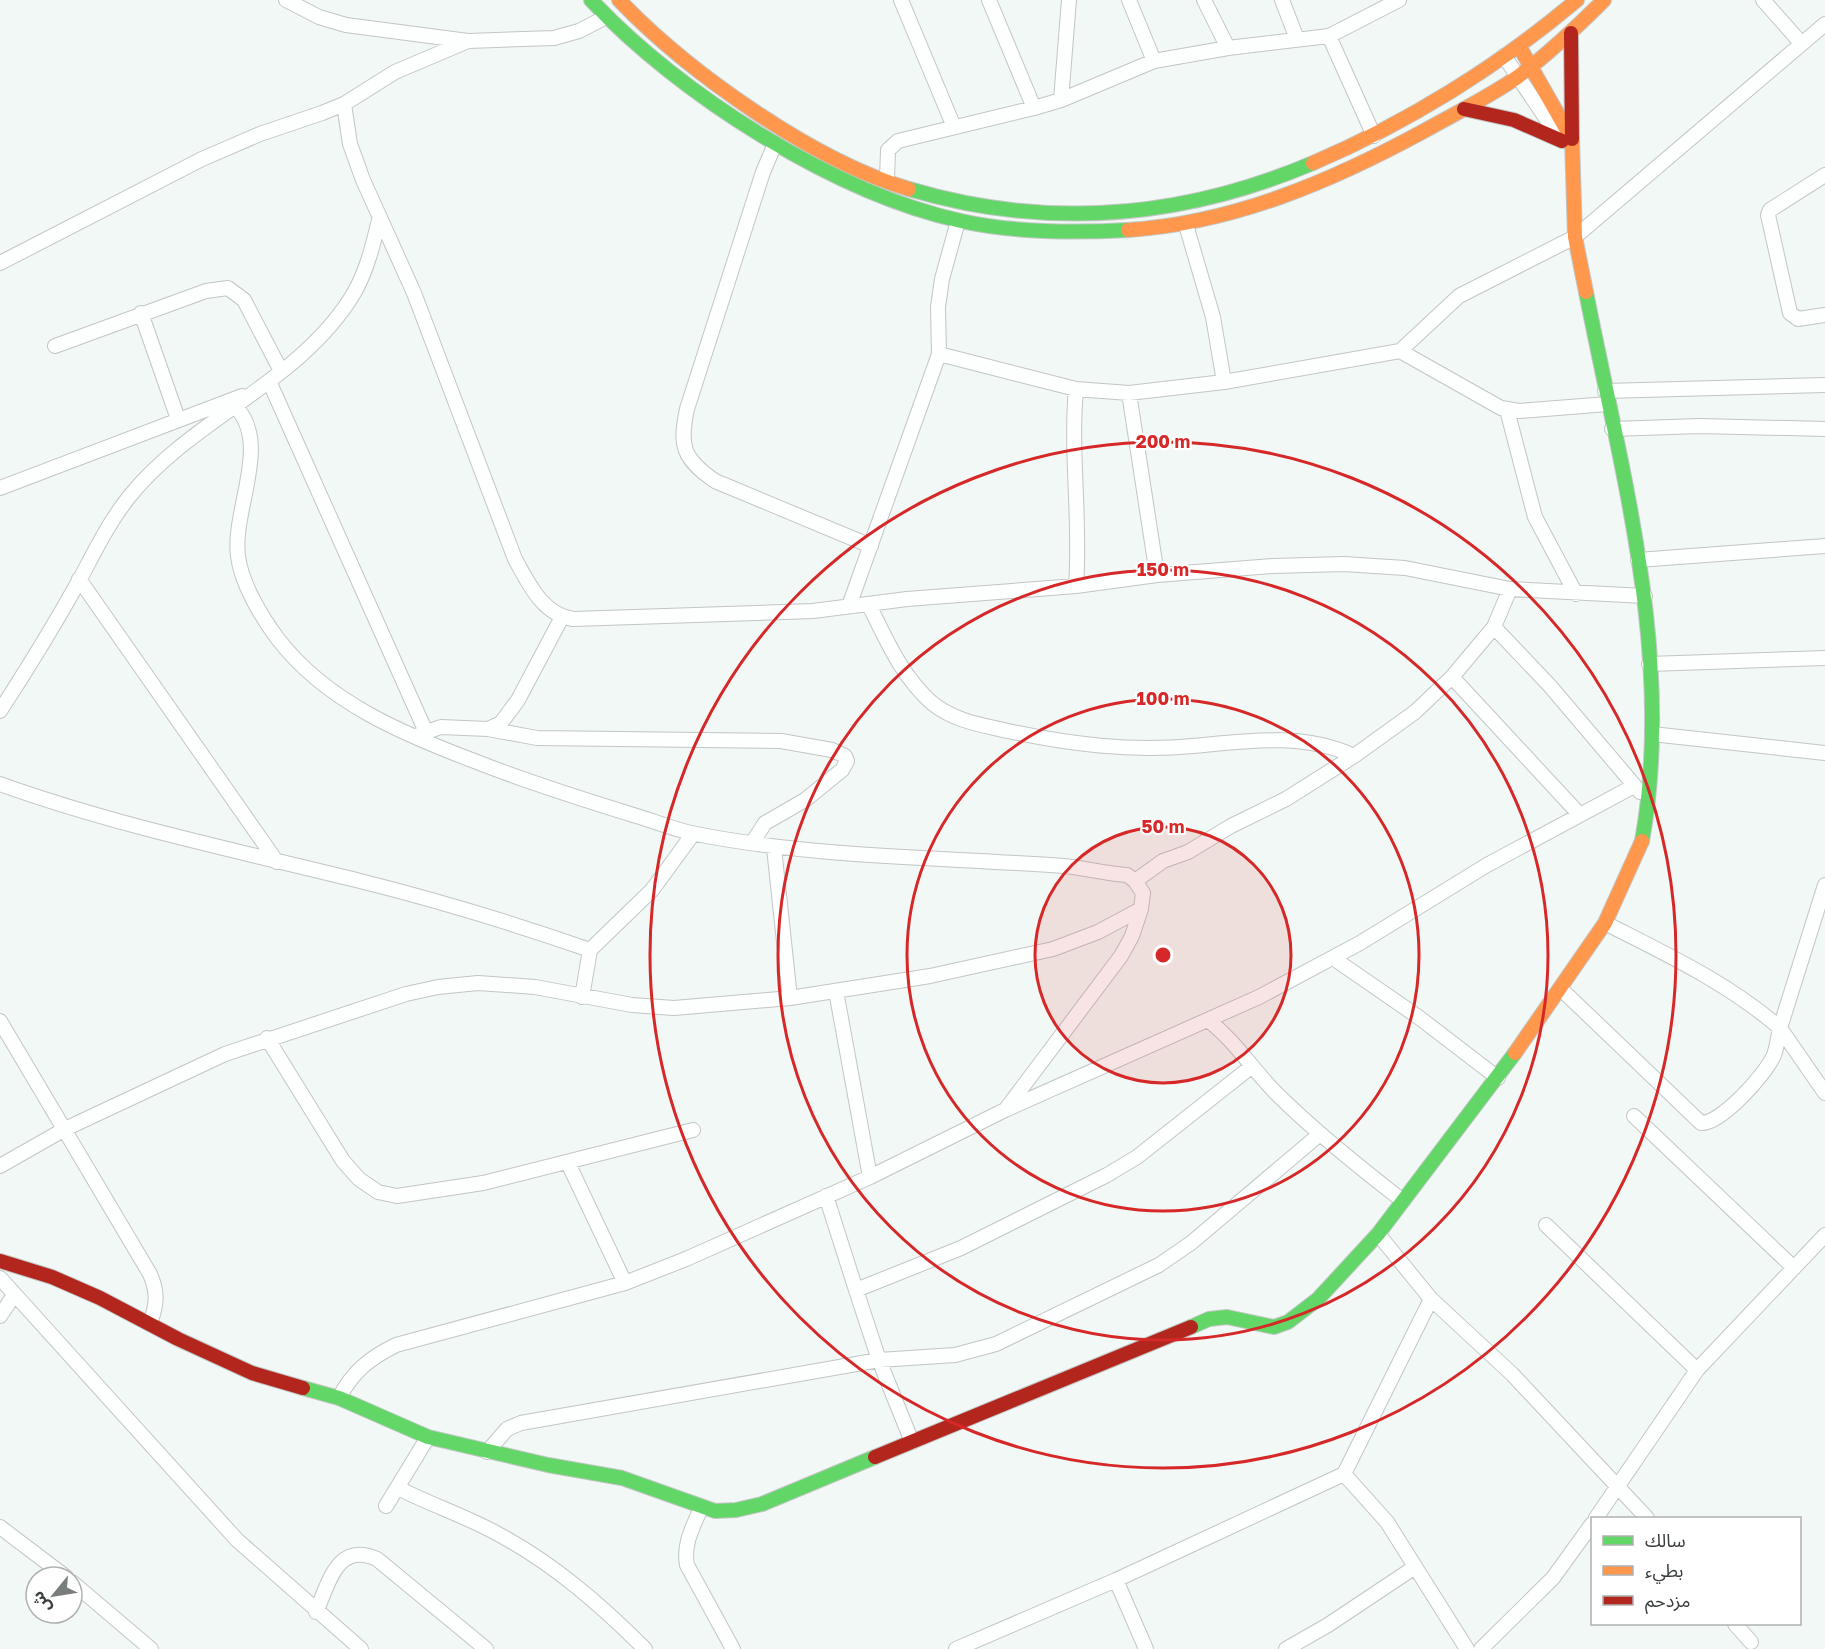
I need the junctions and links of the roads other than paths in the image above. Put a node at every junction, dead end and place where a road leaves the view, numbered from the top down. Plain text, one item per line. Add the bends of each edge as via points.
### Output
1 (286, 0) edge
2 (591, 0) edge
3 (619, 0) edge
4 (901, 0) edge
5 (989, 0) edge
6 (1069, 0) edge
7 (1129, 0) edge
8 (1204, 0) edge
9 (1282, 0) edge
10 (1399, 0) edge
11 (1577, 0) edge
12 (1604, 0) edge
13 (1763, 0) edge
14 (1377, 6) edge
15 (606, 17) junction
16 (1825, 24) edge
17 (1571, 33) junction
18 (1329, 36) junction
19 (1297, 39) junction
20 (468, 42) junction
21 (1801, 44) junction
22 (1519, 46) junction
23 (1228, 48) junction
24 (1504, 56) junction
25 (1154, 61) junction
26 (1531, 65) junction
27 (1518, 75) junction
28 (1061, 100) junction
29 (344, 104) junction
30 (1034, 108) junction
31 (1464, 109) junction
32 (954, 127) junction
33 (1374, 136) junction
34 (775, 144) junction
35 (1568, 144) junction
36 (1825, 175) edge
37 (887, 180) junction
38 (379, 220) junction
39 (958, 221) junction
40 (1186, 225) junction
41 (1575, 237) junction
42 (0, 263) edge
43 (141, 313) junction
44 (1825, 315) edge
45 (55, 346) dead end
46 (1400, 351) junction
47 (939, 354) junction
48 (281, 371) junction
49 (269, 381) junction
50 (1224, 382) junction
51 (1825, 385) edge
52 (1076, 389) junction
53 (253, 392) junction
54 (1129, 393) junction
55 (1607, 397) junction
56 (235, 406) junction
57 (1507, 410) junction
58 (178, 419) junction
59 (1612, 429) junction
60 (1825, 429) edge
61 (0, 488) edge
62 (871, 546) junction
63 (1825, 546) edge
64 (1638, 560) junction
65 (1156, 575) junction
66 (79, 579) junction
67 (1076, 586) junction
68 (1510, 589) junction
69 (1576, 594) junction
70 (1645, 596) junction
71 (869, 605) junction
72 (849, 606) junction
73 (562, 617) junction
74 (1494, 627) junction
75 (1825, 658) edge
76 (1649, 664) junction
77 (1452, 677) junction
78 (0, 711) edge
79 (488, 729) junction
80 (420, 734) junction
81 (1652, 734) junction
82 (1825, 753) edge
83 (1354, 756) junction
84 (0, 784) edge
85 (1635, 786) junction
86 (1649, 802) junction
87 (1580, 815) junction
88 (693, 834) junction
89 (752, 843) junction
90 (774, 848) junction
91 (277, 862) junction
92 (1135, 881) junction
93 (1825, 885) edge
94 (1141, 909) junction
95 (1605, 923) junction
96 (590, 950) junction
97 (1333, 958) junction
98 (1561, 989) junction
99 (836, 991) junction
100 (582, 997) junction
101 (790, 998) junction
102 (0, 1021) edge
103 (1209, 1021) junction
104 (1780, 1028) junction
105 (267, 1038) junction
106 (1251, 1066) junction
107 (1498, 1078) junction
108 (1825, 1093) edge
109 (1005, 1110) junction
110 (1634, 1116) dead end
111 (65, 1129) junction
112 (693, 1130) dead end
113 (1320, 1134) junction
114 (568, 1163) junction
115 (0, 1166) edge
116 (870, 1177) junction
117 (826, 1196) junction
118 (1403, 1201) junction
119 (1546, 1225) dead end
120 (1378, 1234) junction
121 (1825, 1235) edge
122 (0, 1261) edge
123 (1794, 1268) junction
124 (0, 1278) edge
125 (625, 1283) junction
126 (856, 1290) junction
127 (14, 1295) junction
128 (1431, 1299) junction
129 (0, 1316) edge
130 (150, 1323) junction
131 (879, 1360) junction
132 (1697, 1370) junction
133 (339, 1398) junction
134 (428, 1437) junction
135 (912, 1442) junction
136 (487, 1452) junction
137 (1344, 1474) junction
138 (1617, 1486) junction
139 (398, 1488) junction
140 (386, 1506) dead end
141 (701, 1508) junction
142 (1597, 1517) edge
143 (1646, 1517) edge
144 (0, 1527) edge
145 (1591, 1527) edge
146 (50, 1565) edge
147 (1415, 1567) junction
148 (1116, 1580) junction
149 (84, 1592) edge
150 (316, 1612) junction
151 (1737, 1625) edge
152 (1751, 1642) dead end
153 (151, 1649) edge
154 (361, 1649) edge
155 (486, 1649) edge
156 (645, 1649) edge
157 (733, 1649) edge
158 (956, 1649) edge
159 (1146, 1649) edge
160 (1286, 1649) edge
161 (1467, 1649) edge
162 (1481, 1649) edge

1 - 20 street via 346,25
2 - 15 street
3 - 37 street via 664,43 752,109 809,143
4 - 32 street
5 - 30 street
6 - 28 street
7 - 25 street
8 - 23 street
9 - 19 street
10 - 14 street
11 - 22 street
12 - 17 street
13 - 21 street
14 - 18 street
15 - 20 street via 554,38
15 - 34 street via 692,87
16 - 21 street
17 - 26 street
17 - 35 street
18 - 19 street
18 - 33 street
19 - 23 street
20 - 29 street via 395,72
21 - 41 street
22 - 24 street
22 - 26 street
23 - 25 street
24 - 27 street
24 - 33 street
25 - 28 street
26 - 27 street
26 - 35 street
27 - 31 street
27 - 35 street
28 - 30 street
29 - 38 street via 350,144
29 - 42 street via 202,159
30 - 32 street
31 - 35 street via 1520,121
31 - 40 street via 1365,163 1275,201
32 - 37 street via 891,145
33 - 37 street via 1281,177 1152,211 1065,213 968,204
34 - 39 street via 892,201
34 - 62 street via 687,409 682,443 698,470 715,481
35 - 41 street
36 - 44 street via 1768,215 1790,313 1798,319
38 - 48 street via 368,264 353,294 324,331
38 - 73 street via 414,293 515,559 537,596
39 - 40 street via 1026,230 1110,233
39 - 47 street via 938,307
40 - 50 street via 1213,317
41 - 46 street via 1459,296
41 - 55 street
43 - 45 street
43 - 48 street via 206,291 228,288 244,300
43 - 58 street
46 - 50 street
46 - 57 street via 1488,403
47 - 52 street
47 - 62 street
48 - 49 street
49 - 53 street
49 - 80 street
50 - 54 street
51 - 55 street
52 - 54 street
52 - 67 street
53 - 56 street
53 - 58 street
54 - 65 street
55 - 57 street
55 - 59 street
56 - 66 street via 149,474 100,539
56 - 80 street via 247,423 252,446 237,533 238,559 260,608 277,637 317,681 344,699
57 - 69 street via 1535,517
58 - 61 street
59 - 60 street
59 - 64 street
62 - 72 street
63 - 64 street
64 - 70 street
65 - 67 street
65 - 68 street via 1344,564 1405,568
66 - 78 street
66 - 91 street
67 - 71 street
68 - 69 street
68 - 74 street
69 - 70 street
70 - 76 street
71 - 72 street
71 - 83 street via 915,685 933,704 973,724 1061,741 1129,748 1280,740 1318,744
72 - 73 street via 813,611
73 - 79 street via 511,712
74 - 77 street
74 - 85 street
75 - 76 street
76 - 81 street
77 - 83 street via 1415,712
77 - 87 street
79 - 80 street via 447,727
79 - 89 street via 537,738 781,741 845,756 842,770 795,806 765,823
80 - 88 street via 506,773
81 - 82 street
81 - 86 street
83 - 92 street via 1286,799 1188,852 1163,861
84 - 91 street via 177,837
85 - 86 street
85 - 87 street
86 - 95 street via 1642,841
87 - 97 street via 1487,865
88 - 89 street
88 - 96 street via 652,890
89 - 90 street
90 - 92 street via 1068,866 1127,875
90 - 101 street
91 - 96 street via 362,881
92 - 94 street via 1143,893
93 - 104 street
94 - 99 street via 1098,932 1053,949 930,976
94 - 109 street via 1132,936 1106,977
95 - 98 street
95 - 104 street via 1730,989
96 - 100 street
97 - 103 street
97 - 107 street
98 - 104 street via 1701,1123 1712,1121 1739,1100 1760,1077 1774,1056
98 - 107 street
99 - 101 street
99 - 116 street
100 - 101 street via 674,1008
100 - 105 street via 478,983 438,987
102 - 111 street
103 - 106 street
103 - 109 street
104 - 108 street
105 - 111 street via 178,1074
105 - 114 street via 343,1161 378,1192 398,1196 425,1193
106 - 113 street
106 - 126 street via 1137,1157 1107,1175 961,1248
107 - 118 street
109 - 116 street
110 - 123 street
111 - 115 street
111 - 130 street via 156,1287
112 - 114 street
113 - 118 street
113 - 131 street via 1191,1243 1116,1287 977,1350 948,1356
114 - 125 street
116 - 117 street
117 - 125 street
117 - 126 street
118 - 120 street
119 - 132 street
120 - 128 street
120 - 135 street via 1318,1299 1288,1322 1274,1327 1227,1317 1209,1319
121 - 123 street
122 - 130 street via 76,1287
123 - 132 street
124 - 127 street
125 - 133 street via 396,1345 360,1367
126 - 131 street
127 - 129 street
127 - 150 street via 237,1540
128 - 137 street
128 - 138 street via 1512,1374 1566,1436
130 - 133 street via 252,1373
131 - 135 street
131 - 136 street via 514,1425
132 - 138 street
133 - 134 street
134 - 136 street
134 - 139 street
135 - 141 street via 762,1504 736,1510
136 - 141 street via 622,1478
137 - 147 street via 1377,1508
137 - 148 street
138 - 142 street
138 - 143 street
139 - 140 street
139 - 156 street via 483,1526 531,1554 582,1590
141 - 157 street via 688,1538 687,1565
144 - 146 street
145 - 162 street via 1553,1578
147 - 160 street
147 - 161 street
148 - 158 street
148 - 159 street
149 - 153 street
150 - 154 street
150 - 155 street via 342,1562 355,1553 364,1553
151 - 152 street

